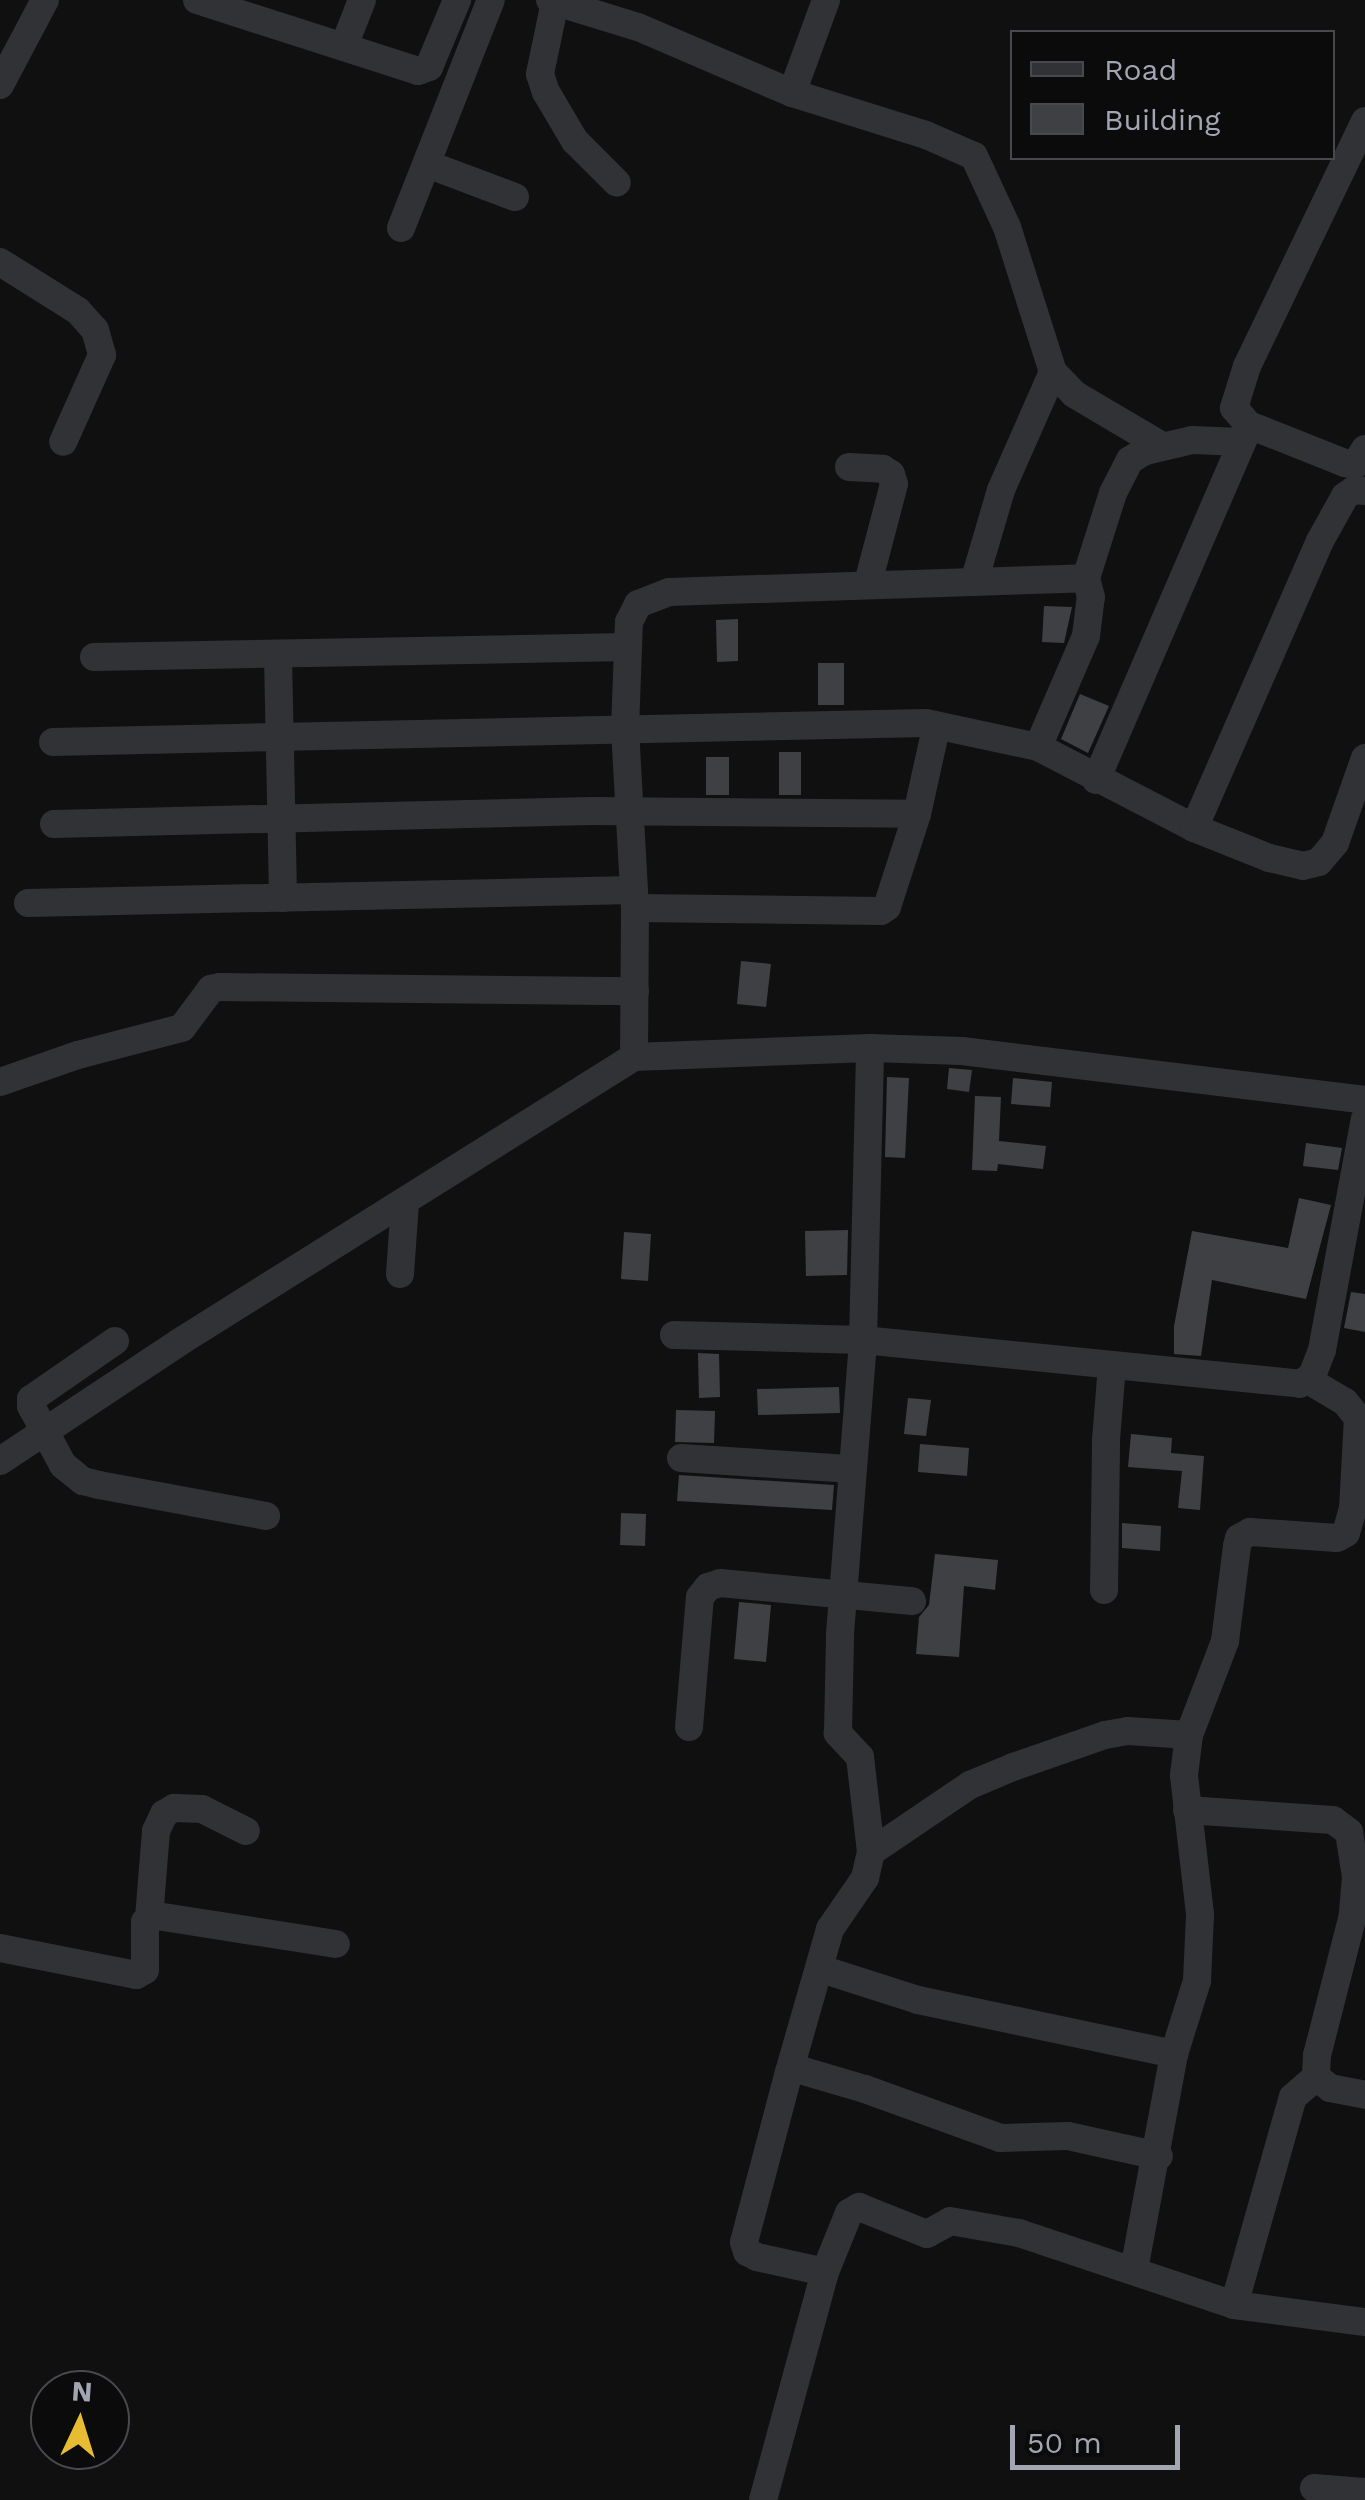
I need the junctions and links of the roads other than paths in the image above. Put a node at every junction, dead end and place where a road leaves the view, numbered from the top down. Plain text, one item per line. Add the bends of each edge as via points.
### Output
1 (46, 0) edge
2 (197, 0) edge
3 (362, 0) edge
4 (457, 0) edge
5 (492, 0) edge
6 (826, 0) edge
7 (552, 1) edge
8 (236, 6) edge
9 (344, 46) junction
10 (0, 84) edge
11 (792, 94) junction
12 (1365, 121) edge
13 (427, 164) junction
14 (617, 184) dead end
15 (515, 197) dead end
16 (400, 228) dead end
17 (0, 262) edge
18 (1053, 372) junction
19 (1246, 434) junction
20 (63, 442) dead end
21 (1162, 446) junction
22 (849, 467) dead end
23 (1358, 475) edge
24 (1086, 578) junction
25 (974, 582) junction
26 (868, 583) junction
27 (627, 648) junction
28 (278, 656) junction
29 (94, 657) dead end
30 (932, 726) junction
31 (625, 730) junction
32 (282, 738) junction
33 (53, 742) dead end
34 (1038, 747) junction
35 (1365, 758) edge
36 (1096, 780) junction
37 (628, 812) junction
38 (917, 814) junction
39 (284, 818) junction
40 (54, 824) dead end
41 (1194, 828) junction
42 (282, 898) junction
43 (634, 899) junction
44 (28, 903) dead end
45 (635, 992) junction
46 (870, 1048) junction
47 (634, 1057) junction
48 (0, 1082) edge
49 (1365, 1100) edge
50 (1365, 1118) edge
51 (405, 1203) junction
52 (400, 1274) dead end
53 (674, 1334) dead end
54 (863, 1340) junction
55 (115, 1341) dead end
56 (1112, 1366) junction
57 (1308, 1380) junction
58 (46, 1434) junction
59 (681, 1458) dead end
60 (0, 1462) edge
61 (854, 1468) junction
62 (266, 1516) dead end
63 (1104, 1590) dead end
64 (842, 1597) junction
65 (912, 1601) dead end
66 (689, 1727) dead end
67 (1189, 1735) junction
68 (1186, 1810) junction
69 (246, 1831) dead end
70 (871, 1852) junction
71 (149, 1918) junction
72 (336, 1944) dead end
73 (0, 1948) edge
74 (821, 1968) junction
75 (1174, 2054) junction
76 (789, 2072) junction
77 (1316, 2077) junction
78 (1365, 2095) edge
79 (1159, 2156) junction
80 (1134, 2270) junction
81 (825, 2272) junction
82 (1234, 2306) junction
83 (1363, 2315) edge
84 (1314, 2488) dead end
85 (1365, 2492) edge
86 (763, 2500) edge

1 - 10 street
2 - 8 street
3 - 9 street
4 - 9 street via 429,67 405,70
5 - 13 street
6 - 11 street
7 - 11 street via 638,28
7 - 14 street via 540,74 546,92 575,141
8 - 9 street
11 - 18 street via 974,156 1007,226
12 - 19 street via 1234,398
13 - 15 street
13 - 16 street
17 - 20 street via 78,310 95,330 102,354
18 - 21 street via 1074,394
18 - 25 street via 1002,490
19 - 21 street
19 - 23 street
19 - 36 street
21 - 24 street via 1130,460
22 - 26 street via 883,470 894,484
23 - 41 street via 1320,541
24 - 25 street
24 - 34 street via 1086,636
25 - 26 street
26 - 27 street via 668,592 638,604
27 - 28 street
27 - 31 street
28 - 29 street
28 - 32 street
30 - 31 street
30 - 34 street
30 - 38 street
31 - 32 street
31 - 37 street
32 - 33 street
32 - 39 street
34 - 36 street
35 - 41 street via 1334,842 1319,862 1303,866 1269,858
36 - 41 street
37 - 38 street
37 - 39 street
37 - 43 street
38 - 43 street via 881,912
39 - 40 street
39 - 42 street
42 - 43 street
42 - 44 street
43 - 45 street
45 - 47 street
45 - 48 street via 211,989 182,1028
46 - 47 street
46 - 49 street via 962,1051
46 - 54 street
47 - 51 street
50 - 57 street via 1322,1350
51 - 52 street
51 - 58 street
53 - 54 street
54 - 56 street
54 - 61 street
55 - 58 street via 34,1395 30,1406
56 - 57 street via 1263,1383
56 - 63 street
57 - 67 street via 1346,1402 1358,1418 1349,1526 1337,1538 1250,1532 1239,1538 1225,1641
58 - 60 street
58 - 62 street via 63,1466 83,1481
59 - 61 street
61 - 64 street
64 - 65 street
64 - 66 street via 708,1587 700,1597
64 - 70 street via 838,1733 860,1757
67 - 68 street
67 - 70 street via 1106,1736 1013,1767 970,1785
68 - 75 street via 1199,1950 1191,2008
68 - 77 street via 1333,1820 1349,1832 1354,1915
69 - 71 street via 202,1809 164,1814 156,1831
70 - 74 street via 865,1878 830,1929
71 - 72 street
71 - 73 street via 145,1970 136,1975
74 - 75 street via 918,2000
74 - 76 street
75 - 79 street
76 - 79 street via 865,2089 1000,2138 1068,2136
76 - 81 street via 744,2242 757,2257
77 - 78 street via 1330,2088
77 - 82 street via 1294,2096
79 - 80 street
80 - 81 street via 1019,2232 950,2221 927,2234 858,2207 849,2213
80 - 82 street
81 - 86 street
82 - 83 street
84 - 85 street

